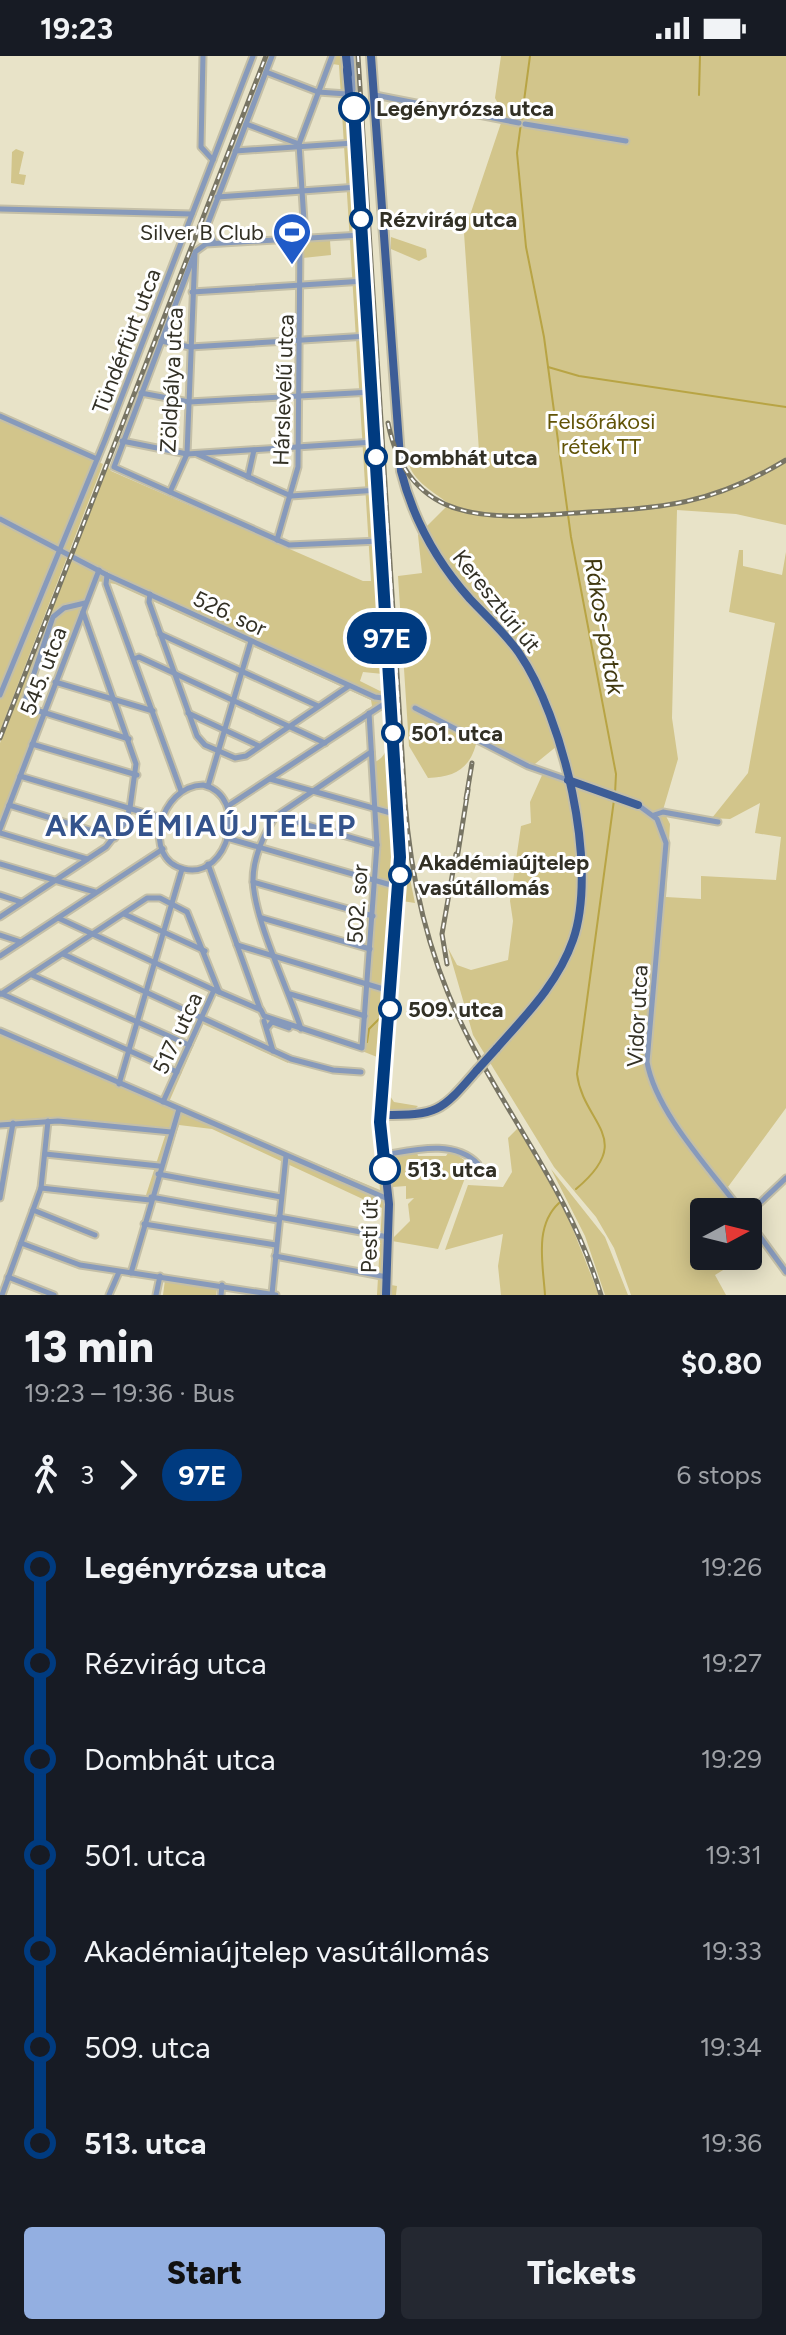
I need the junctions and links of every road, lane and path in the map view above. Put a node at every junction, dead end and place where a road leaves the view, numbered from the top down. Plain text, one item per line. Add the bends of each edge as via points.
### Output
1 (203, 56) edge
2 (253, 56) edge
3 (272, 56) edge
4 (371, 56) edge
5 (339, 57) edge
6 (266, 72) junction
7 (350, 90) junction
8 (318, 92) junction
9 (374, 95) junction
10 (246, 124) junction
11 (278, 136) junction
12 (355, 141) junction
13 (626, 141) dead end
14 (298, 145) junction
15 (278, 148) junction
16 (235, 151) junction
17 (213, 160) junction
18 (358, 187) junction
19 (302, 192) junction
20 (217, 197) junction
21 (0, 209) edge
22 (192, 214) junction
23 (362, 235) junction
24 (302, 238) junction
25 (215, 244) junction
26 (194, 255) junction
27 (365, 281) junction
28 (302, 285) junction
29 (192, 292) junction
30 (368, 336) junction
31 (301, 340) junction
32 (161, 341) junction
33 (190, 347) junction
34 (372, 392) junction
35 (141, 393) junction
36 (299, 395) junction
37 (189, 402) junction
38 (0, 416) edge
39 (122, 441) junction
40 (375, 442) junction
41 (298, 447) junction
42 (254, 450) junction
43 (196, 453) junction
44 (187, 454) junction
45 (97, 459) junction
46 (248, 477) junction
47 (378, 490) junction
48 (170, 492) junction
49 (291, 496) junction
50 (0, 519) edge
51 (277, 540) junction
52 (381, 541) junction
53 (59, 547) junction
54 (99, 570) junction
55 (107, 575) junction
56 (150, 594) junction
57 (86, 603) junction
58 (83, 612) junction
59 (160, 634) junction
60 (251, 641) junction
61 (134, 659) junction
62 (241, 671) junction
63 (174, 674) junction
64 (55, 682) junction
65 (350, 686) junction
66 (0, 695) edge
67 (375, 697) junction
68 (114, 699) junction
69 (391, 699) junction
70 (233, 700) junction
71 (319, 707) junction
72 (376, 708) junction
73 (415, 708) dead end
74 (153, 711) junction
75 (188, 713) junction
76 (369, 713) junction
77 (43, 714) junction
78 (290, 727) junction
79 (224, 730) junction
80 (129, 739) junction
81 (325, 743) junction
82 (32, 744) junction
83 (260, 746) junction
84 (218, 751) junction
85 (371, 752) junction
86 (137, 775) junction
87 (20, 776) junction
88 (269, 779) junction
89 (571, 784) junction
90 (208, 786) junction
91 (181, 791) junction
92 (310, 791) junction
93 (9, 805) junction
94 (638, 805) joint
95 (228, 806) junction
96 (130, 808) junction
97 (376, 811) junction
98 (398, 815) junction
99 (654, 815) junction
100 (276, 816) junction
101 (162, 818) junction
102 (718, 822) dead end
103 (0, 831) edge
104 (116, 838) junction
105 (227, 838) junction
106 (377, 845) junction
107 (260, 848) junction
108 (163, 849) junction
109 (88, 859) junction
110 (0, 864) edge
111 (208, 864) junction
112 (182, 869) junction
113 (55, 881) junction
114 (253, 882) junction
115 (375, 882) junction
116 (399, 887) junction
117 (96, 893) junction
118 (0, 895) edge
119 (22, 902) junction
120 (172, 903) junction
121 (123, 913) junction
122 (373, 916) junction
123 (0, 917) edge
124 (57, 918) junction
125 (262, 918) junction
126 (163, 932) junction
127 (92, 934) junction
128 (0, 935) edge
129 (21, 942) junction
130 (237, 945) junction
131 (370, 949) junction
132 (205, 951) junction
133 (62, 954) junction
134 (0, 956) edge
135 (276, 956) junction
136 (154, 963) junction
137 (31, 974) junction
138 (368, 984) junction
139 (216, 991) junction
140 (391, 991) junction
141 (146, 993) junction
142 (0, 994) edge
143 (290, 994) junction
144 (261, 1010) junction
145 (365, 1016) junction
146 (201, 1018) junction
147 (264, 1021) dead end
148 (137, 1022) junction
149 (289, 1028) dead end
150 (267, 1029) junction
151 (301, 1029) junction
152 (0, 1031) edge
153 (189, 1045) junction
154 (128, 1051) junction
155 (273, 1051) junction
156 (177, 1072) junction
157 (361, 1072) dead end
158 (119, 1084) junction
159 (163, 1102) junction
160 (179, 1109) junction
161 (381, 1115) junction
162 (48, 1121) junction
163 (13, 1123) junction
164 (0, 1125) edge
165 (171, 1132) junction
166 (252, 1141) junction
167 (250, 1149) dead end
168 (45, 1154) junction
169 (384, 1155) junction
170 (286, 1156) junction
171 (478, 1164) dead end
172 (160, 1166) junction
173 (158, 1174) junction
174 (786, 1178) edge
175 (388, 1186) junction
176 (41, 1188) junction
177 (375, 1195) junction
178 (281, 1197) junction
179 (0, 1198) edge
180 (151, 1198) junction
181 (732, 1198) edge
182 (389, 1200) junction
183 (762, 1201) edge
184 (33, 1210) junction
185 (279, 1219) junction
186 (144, 1224) junction
187 (95, 1235) dead end
188 (388, 1237) junction
189 (762, 1239) edge
190 (21, 1243) junction
191 (276, 1245) junction
192 (275, 1256) junction
193 (119, 1272) junction
194 (786, 1272) edge
195 (131, 1273) junction
196 (160, 1276) junction
197 (8, 1277) junction
198 (387, 1277) junction
199 (222, 1285) junction
200 (2, 1295) edge
201 (54, 1295) edge
202 (109, 1295) edge
203 (156, 1295) edge
204 (221, 1295) edge
205 (273, 1295) edge
206 (386, 1295) edge

1 - 17 street via 201,147
2 - 17 street, Tündérfürt utca
3 - 6 street
4 - 9 main road, Keresztúri út
5 - 7 street
5 - 7 main road
5 - 8 street, Hárslevelű utca
6 - 8 street
6 - 10 street
7 - 8 street
7 - 12 main road
7 - 12 main road
8 - 14 street, Hárslevelű utca
9 - 13 street
9 - 89 main road, Keresztúri út via 404,482 441,562 510,640 537,681
10 - 11 street
10 - 16 street
11 - 14 street
11 - 15 street
12 - 14 street
12 - 18 main road, Pesti út
14 - 15 street
14 - 19 street, Hárslevelű utca
15 - 16 street
16 - 20 street
17 - 22 street, Tündérfürt utca
18 - 19 street
18 - 23 main road, Pesti út
19 - 20 street
19 - 24 street, Hárslevelű utca
20 - 25 street via 207,229
21 - 22 street
22 - 45 street, Tündérfürt utca
23 - 24 street
23 - 27 main road, Pesti út
24 - 25 street
24 - 28 street, Hárslevelű utca
25 - 26 street via 201,246
26 - 29 street, Zöldpálya utca
26 - 32 street
27 - 28 street
27 - 30 main road, Pesti út
28 - 29 street
28 - 31 street, Hárslevelű utca
29 - 33 street, Zöldpálya utca
30 - 31 street
30 - 34 main road, Pesti út
31 - 33 street
31 - 36 street, Hárslevelű utca
32 - 33 street
32 - 35 street
33 - 37 street, Zöldpálya utca
34 - 36 street
34 - 40 main road, Pesti út
35 - 37 street
35 - 39 street
36 - 37 street
36 - 41 street, Hárslevelű utca
37 - 44 street, Zöldpálya utca
38 - 45 street
39 - 44 street
39 - 48 street via 114,467
40 - 41 street
40 - 47 main road, Pesti út
41 - 42 street
41 - 49 street, Hárslevelű utca
42 - 43 street
42 - 46 street
43 - 44 street
43 - 46 street
44 - 48 street, Zöldpálya utca
45 - 53 street, Tündérfürt utca
46 - 49 street
47 - 49 street
47 - 52 main road, Pesti út
48 - 51 street
49 - 51 street, Hárslevelű utca
50 - 53 street, 526. sor
51 - 52 street via 302,546
52 - 69 main road, Pesti út
53 - 54 street, 526. sor
53 - 66 street, Tündérfürt utca
54 - 55 street, 526. sor
54 - 57 street, 545. utca
55 - 56 street, 526. sor
55 - 61 street
56 - 59 street
56 - 60 street, 526. sor
57 - 58 street, 545. utca
57 - 77 street via 53,617 23,704
58 - 64 street, 545. utca
58 - 68 street
59 - 62 street
59 - 63 street
60 - 62 street
60 - 65 street, 526. sor
61 - 63 street
61 - 74 street
62 - 70 street
62 - 71 street
63 - 70 street
63 - 75 street
64 - 68 street
64 - 77 street, 545. utca
65 - 67 street, 526. sor
65 - 71 street
67 - 69 street, 526. sor
67 - 72 street
68 - 74 street
68 - 80 street
69 - 72 street
69 - 98 main road, Pesti út
70 - 78 street
70 - 79 street
71 - 78 street
72 - 76 street
73 - 89 street
74 - 91 street
75 - 79 street
75 - 84 street via 197,736
76 - 81 street
76 - 85 street, 502. sor
77 - 80 street
77 - 82 street, 545. utca
78 - 81 street
78 - 83 street
79 - 83 street
79 - 84 street
80 - 86 street
81 - 88 street
82 - 86 street
82 - 87 street, 545. utca
83 - 84 street via 235,758
84 - 90 street
85 - 92 street
85 - 97 street, 502. sor
86 - 96 street
87 - 93 street, 545. utca
87 - 96 street
88 - 92 street
88 - 95 street
89 - 94 main road
89 - 161 main road, Keresztúri út, bridge via 583,872 577,926 558,974 437,1111
90 - 91 street
90 - 95 street
91 - 101 street
92 - 97 street
92 - 100 street
93 - 103 street, 545. utca
93 - 104 street
94 - 99 street
95 - 105 street
96 - 101 street
96 - 104 street
97 - 98 street
97 - 106 street, 502. sor
98 - 116 main road, Pesti út
99 - 102 street
99 - 181 street, Vidor utca via 666,843 649,1075 666,1108
100 - 106 street
100 - 107 street
101 - 108 street
103 - 109 street
104 - 109 street
105 - 107 street
105 - 111 street
106 - 115 street, 502. sor
107 - 114 street
107 - 115 street
108 - 112 street
108 - 117 street
109 - 113 street
110 - 113 street
111 - 112 street
111 - 130 street
112 - 120 street
113 - 117 street
113 - 119 street
114 - 122 street
114 - 125 street
115 - 116 street
115 - 122 street, 502. sor
116 - 140 main road, Pesti út
117 - 124 street
118 - 119 street
119 - 123 street
120 - 121 street via 147,898
120 - 126 street
120 - 132 street, 517. utca via 191,916
121 - 126 street
121 - 127 street
122 - 131 street, 502. sor
124 - 127 street
124 - 129 street
125 - 131 street
125 - 135 street
126 - 132 street
126 - 136 street
127 - 133 street
127 - 136 street
128 - 129 street
129 - 134 street
130 - 135 street
130 - 144 street
131 - 138 street, 502. sor
132 - 139 street, 517. utca
133 - 137 street
133 - 141 street
135 - 138 street
135 - 143 street
136 - 139 street
136 - 141 street
137 - 142 street
137 - 148 street
138 - 140 street
138 - 145 street, 502. sor
139 - 144 street
139 - 146 street, 517. utca
140 - 161 main road, Pesti út
141 - 146 street
141 - 148 street
142 - 154 street
143 - 145 street
143 - 151 street
144 - 151 street via 264,1016
145 - 151 street, 502. sor via 362,1048
146 - 153 street, 517. utca
146 - 155 street
147 - 150 street
148 - 153 street
148 - 154 street
149 - 150 street via 272,1022
150 - 155 street
152 - 158 street
153 - 156 street, 517. utca
154 - 156 street
154 - 158 street
155 - 157 street via 333,1070
156 - 159 street, 517. utca
158 - 159 street
159 - 160 street
160 - 165 street
160 - 166 street
161 - 169 main road, Pesti út
162 - 163 street
162 - 165 street
162 - 168 street
163 - 164 street
163 - 179 street
165 - 172 street
166 - 167 street
166 - 170 street
168 - 172 street
168 - 176 street
169 - 171 street via 442,1148
169 - 175 main road, Pesti út
170 - 177 street
170 - 178 street
172 - 173 street
173 - 178 street
173 - 180 street
174 - 183 street
175 - 177 street
175 - 182 main road, Pesti út
176 - 180 street
176 - 184 street
177 - 182 street
178 - 185 street
180 - 185 street
180 - 186 street
182 - 188 main road, Pesti út
184 - 187 street
184 - 190 street
185 - 188 street
185 - 191 street
186 - 191 street
186 - 195 street
188 - 198 main road, Pesti út
189 - 194 street
190 - 193 street via 80,1265
190 - 197 street
191 - 192 street
192 - 198 street
192 - 205 street
193 - 195 street
193 - 202 street
195 - 196 street
196 - 199 street
196 - 203 street
197 - 200 street
197 - 201 street
198 - 206 main road, Pesti út
199 - 204 street
199 - 205 street

